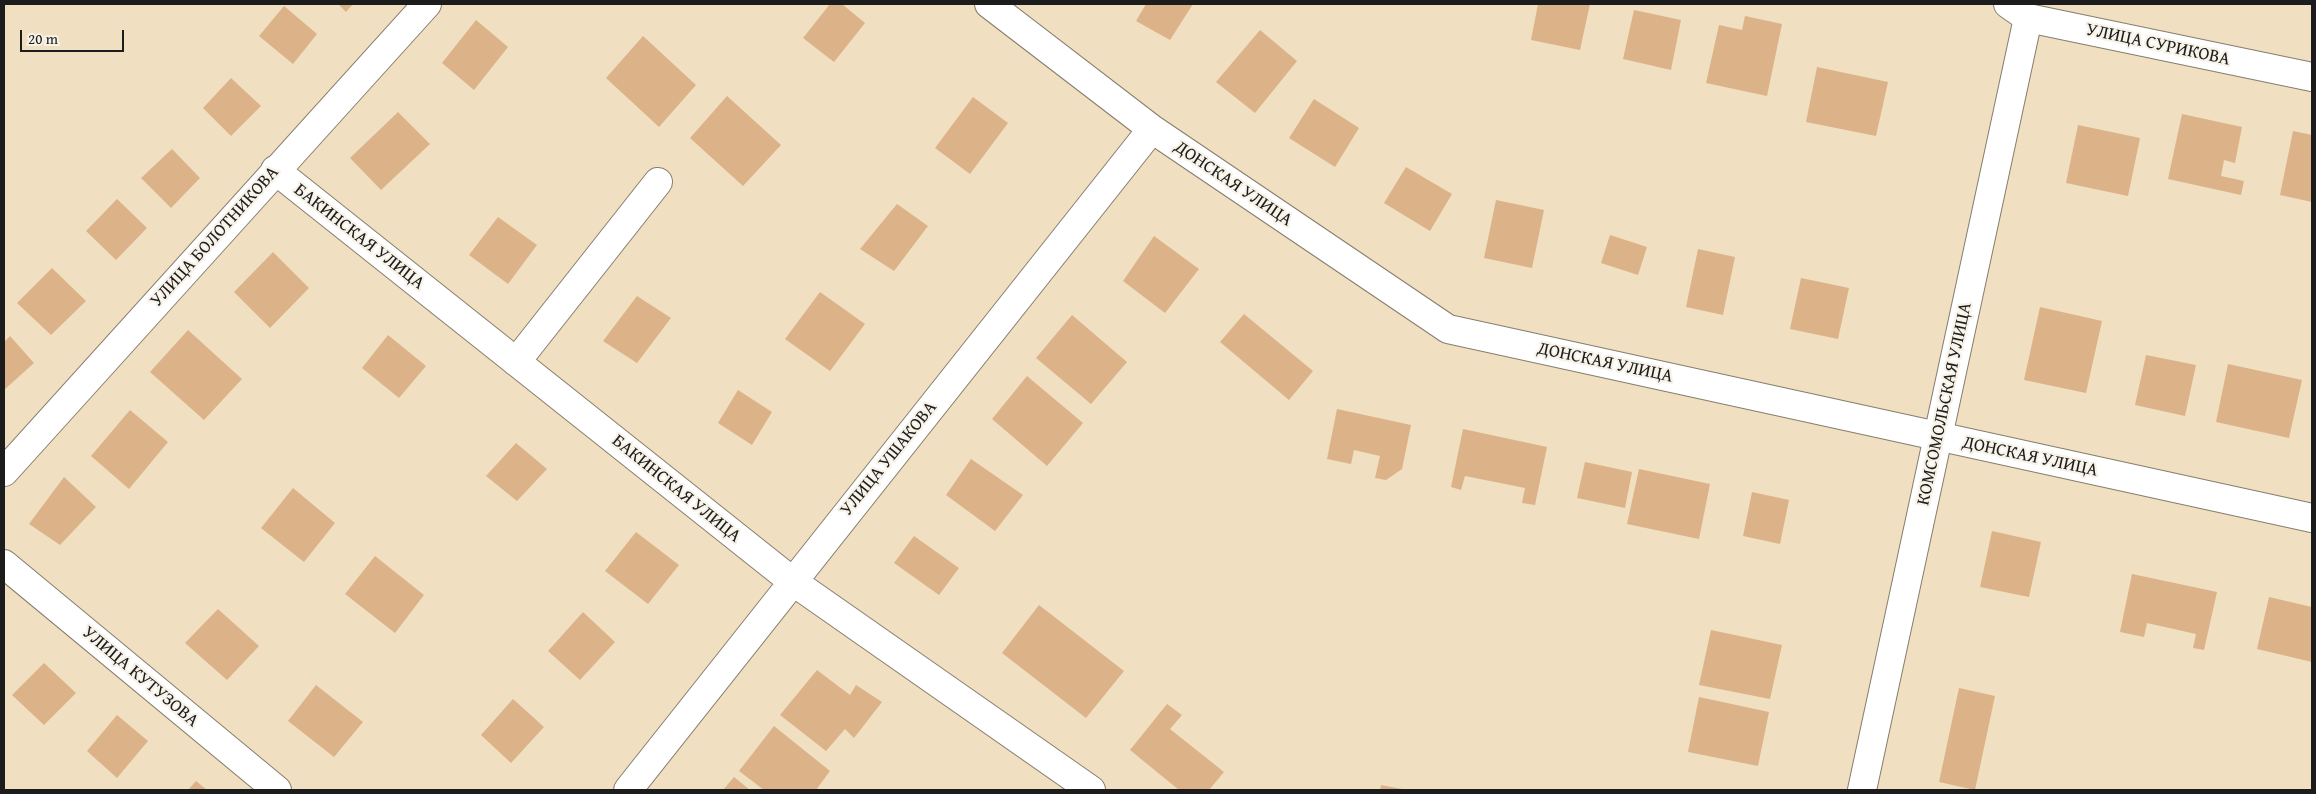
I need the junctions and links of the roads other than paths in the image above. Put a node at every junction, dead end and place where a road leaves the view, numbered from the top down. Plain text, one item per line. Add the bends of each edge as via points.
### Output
1 (426, 4) edge
2 (989, 4) edge
3 (2018, 11) edge
4 (2312, 77) edge
5 (1152, 129) junction
6 (275, 170) junction
7 (658, 182) dead end
8 (516, 362) junction
9 (1938, 437) junction
10 (4, 472) edge
11 (2312, 518) edge
12 (4, 564) edge
13 (792, 581) junction
14 (277, 790) edge
15 (628, 790) edge
16 (1091, 790) edge
17 (1862, 790) edge

1 - 6 street, УЛИЦА БОЛОТНИКОВА
2 - 5 street, ДОНСКАЯ УЛИЦА
3 - 4 street, УЛИЦА СУРИКОВА
3 - 9 street, КОМСОМОЛЬСКАЯ УЛИЦА
5 - 9 street, ДОНСКАЯ УЛИЦА via 1448,329
5 - 13 street, УЛИЦА УШАКОВА
6 - 8 street, БАКИНСКАЯ УЛИЦА
6 - 10 street, УЛИЦА БОЛОТНИКОВА
7 - 8 street
8 - 13 street, БАКИНСКАЯ УЛИЦА
9 - 11 street, ДОНСКАЯ УЛИЦА
9 - 17 street, КОМСОМОЛЬСКАЯ УЛИЦА
12 - 14 street, УЛИЦА КУТУЗОВА
13 - 15 street, УЛИЦА УШАКОВА
13 - 16 street, БАКИНСКАЯ УЛИЦА

